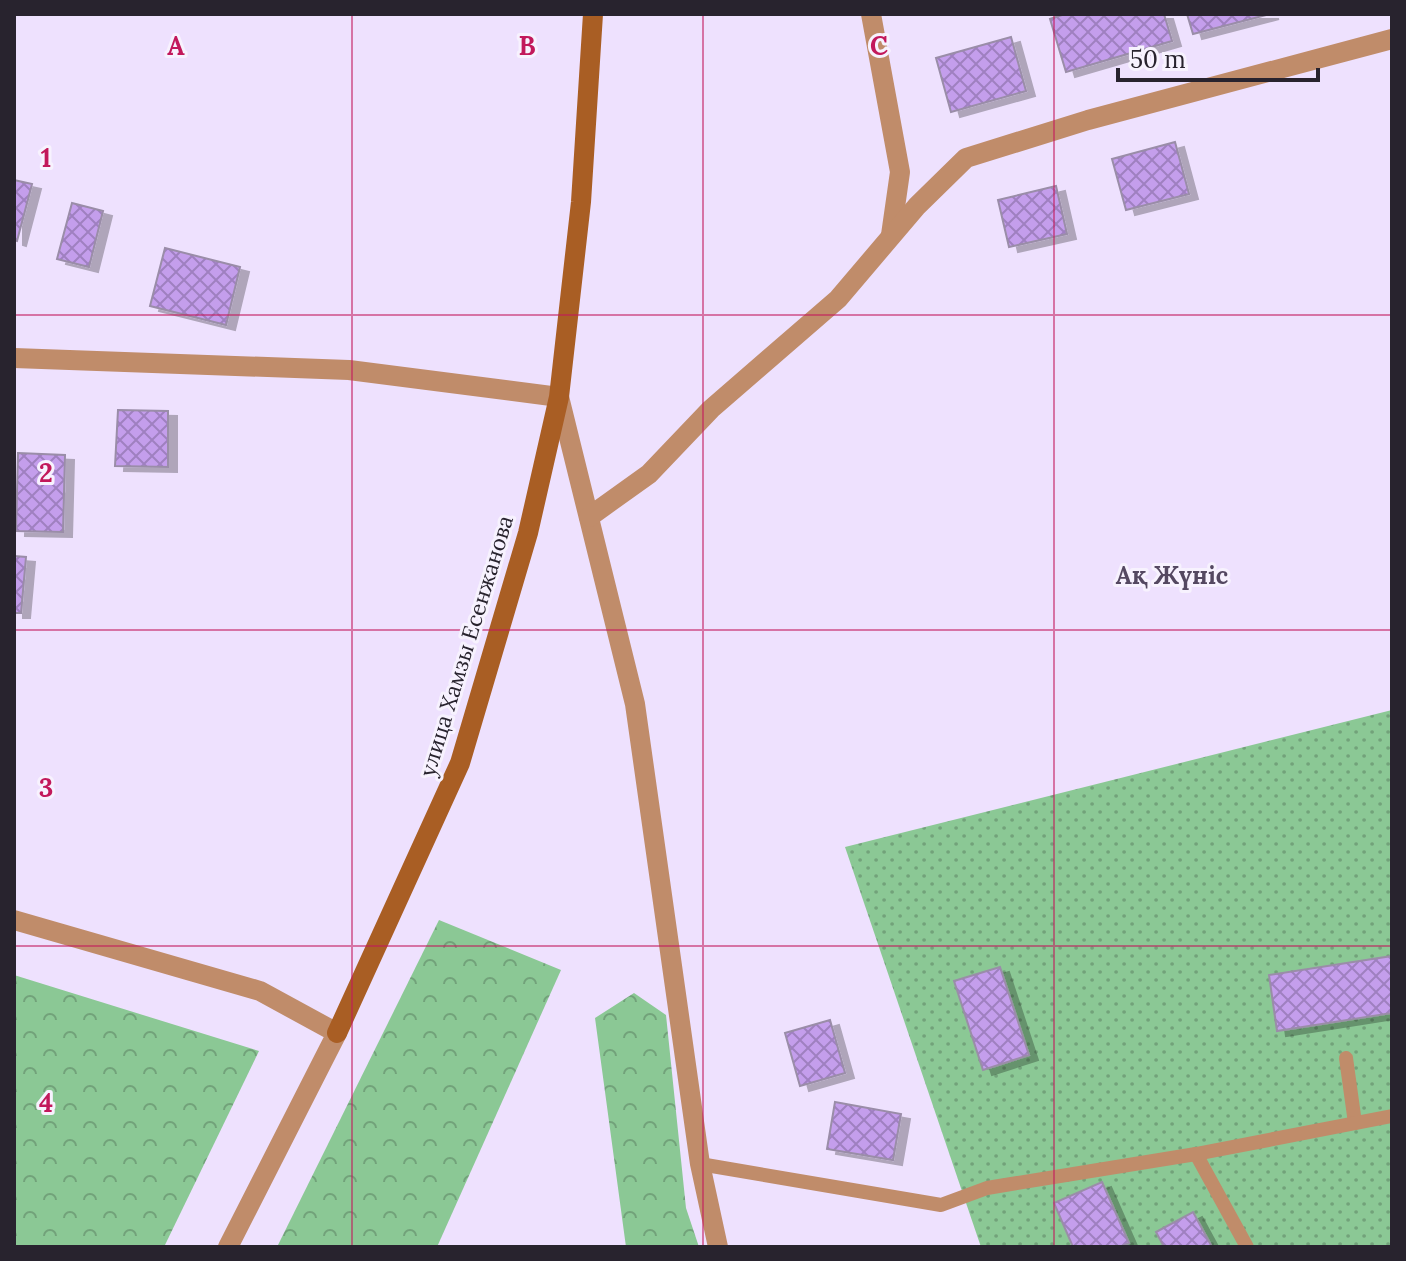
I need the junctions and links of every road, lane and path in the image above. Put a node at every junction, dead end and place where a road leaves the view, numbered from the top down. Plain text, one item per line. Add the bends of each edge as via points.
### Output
1 (593, 14) edge
2 (871, 14) edge
3 (1392, 39) edge
4 (891, 236) junction
5 (14, 358) edge
6 (559, 397) junction
7 (589, 517) junction
8 (14, 920) edge
9 (337, 1033) junction
10 (1346, 1058) dead end
11 (1392, 1116) edge
12 (1355, 1123) junction
13 (1196, 1154) junction
14 (700, 1164) junction
15 (228, 1247) edge
16 (718, 1247) edge
17 (1247, 1247) edge

1 - 6 street, улица Хамзы Есенжанова via 581,202
2 - 4 street via 900,172
3 - 4 street via 966,158
4 - 7 street via 838,299 711,409 649,474
5 - 6 street via 349,370
6 - 7 street
6 - 9 street, улица Хамзы Есенжанова via 528,533 460,763
7 - 14 street via 635,704
8 - 9 street via 260,991
9 - 15 street, улица Хамзы Есенжанова
10 - 12 lane
11 - 12 lane
12 - 13 lane
13 - 14 lane via 987,1188 941,1205
13 - 17 lane
14 - 16 street

